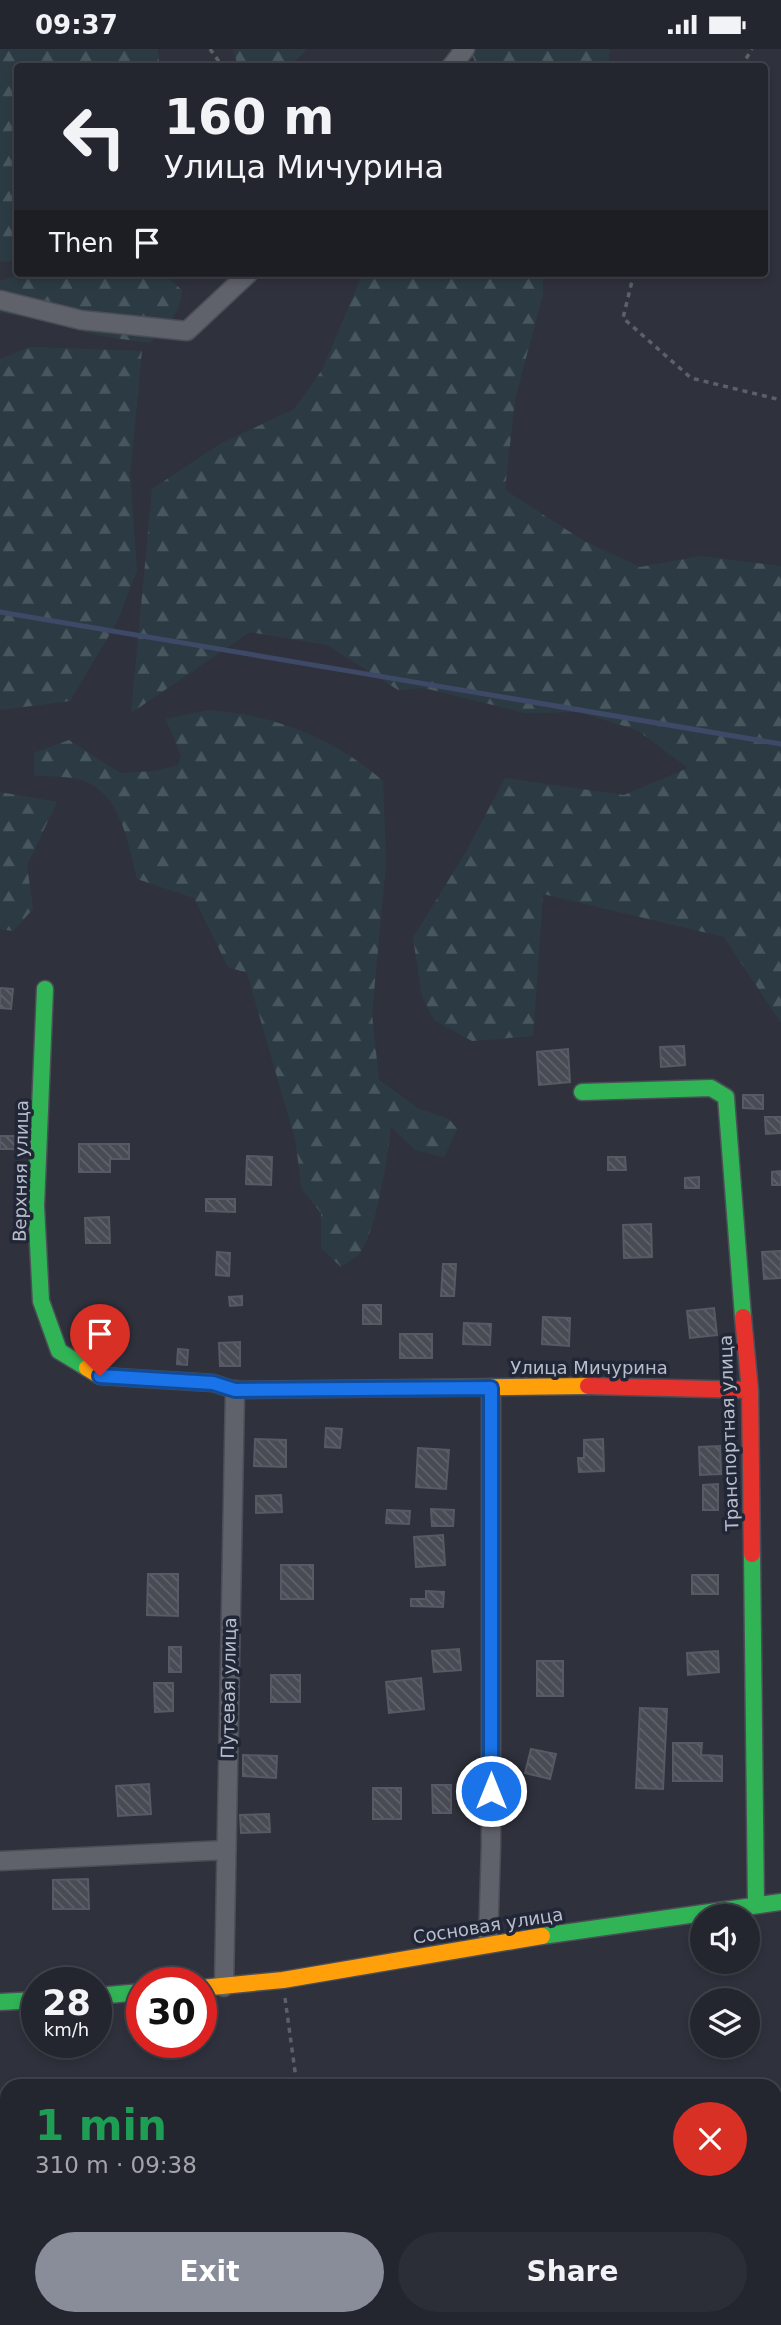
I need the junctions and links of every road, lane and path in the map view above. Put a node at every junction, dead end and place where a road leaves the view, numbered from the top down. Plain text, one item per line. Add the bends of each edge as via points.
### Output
1 (465, 49) edge
2 (454, 63) edge
3 (245, 277) edge
4 (633, 277) edge
5 (0, 300) edge
6 (781, 400) edge
7 (45, 989) dead end
8 (582, 1093) dead end
9 (59, 1351) joint
10 (491, 1388) junction
11 (235, 1390) junction
12 (750, 1390) junction
13 (226, 1850) junction
14 (0, 1861) edge
15 (781, 1902) edge
16 (756, 1904) edge
17 (760, 1905) edge
18 (690, 1915) edge
19 (488, 1944) junction
20 (283, 1980) junction
21 (217, 1987) edge
22 (224, 1987) junction
23 (21, 2001) edge
24 (0, 2003) edge
25 (296, 2079) edge

1 - 2 street
3 - 5 street via 187,331 81,320
4 - 6 path via 623,318 691,378
7 - 9 street, Верхняя улица via 36,1206 41,1301
8 - 12 street, Транспортная улица via 711,1088 726,1097
9 - 11 street, Улица Мичурина via 100,1376 213,1383
10 - 11 street, Улица Мичурина
10 - 12 street, Улица Мичурина
10 - 19 street
11 - 13 street, Путевая улица
12 - 16 street, Транспортная улица
13 - 14 street
13 - 22 street, Путевая улица
15 - 17 street, Сосновая улица
18 - 19 street, Сосновая улица
19 - 20 street, Сосновая улица
20 - 22 street, Сосновая улица
20 - 25 path
21 - 22 street, Сосновая улица
23 - 24 street

